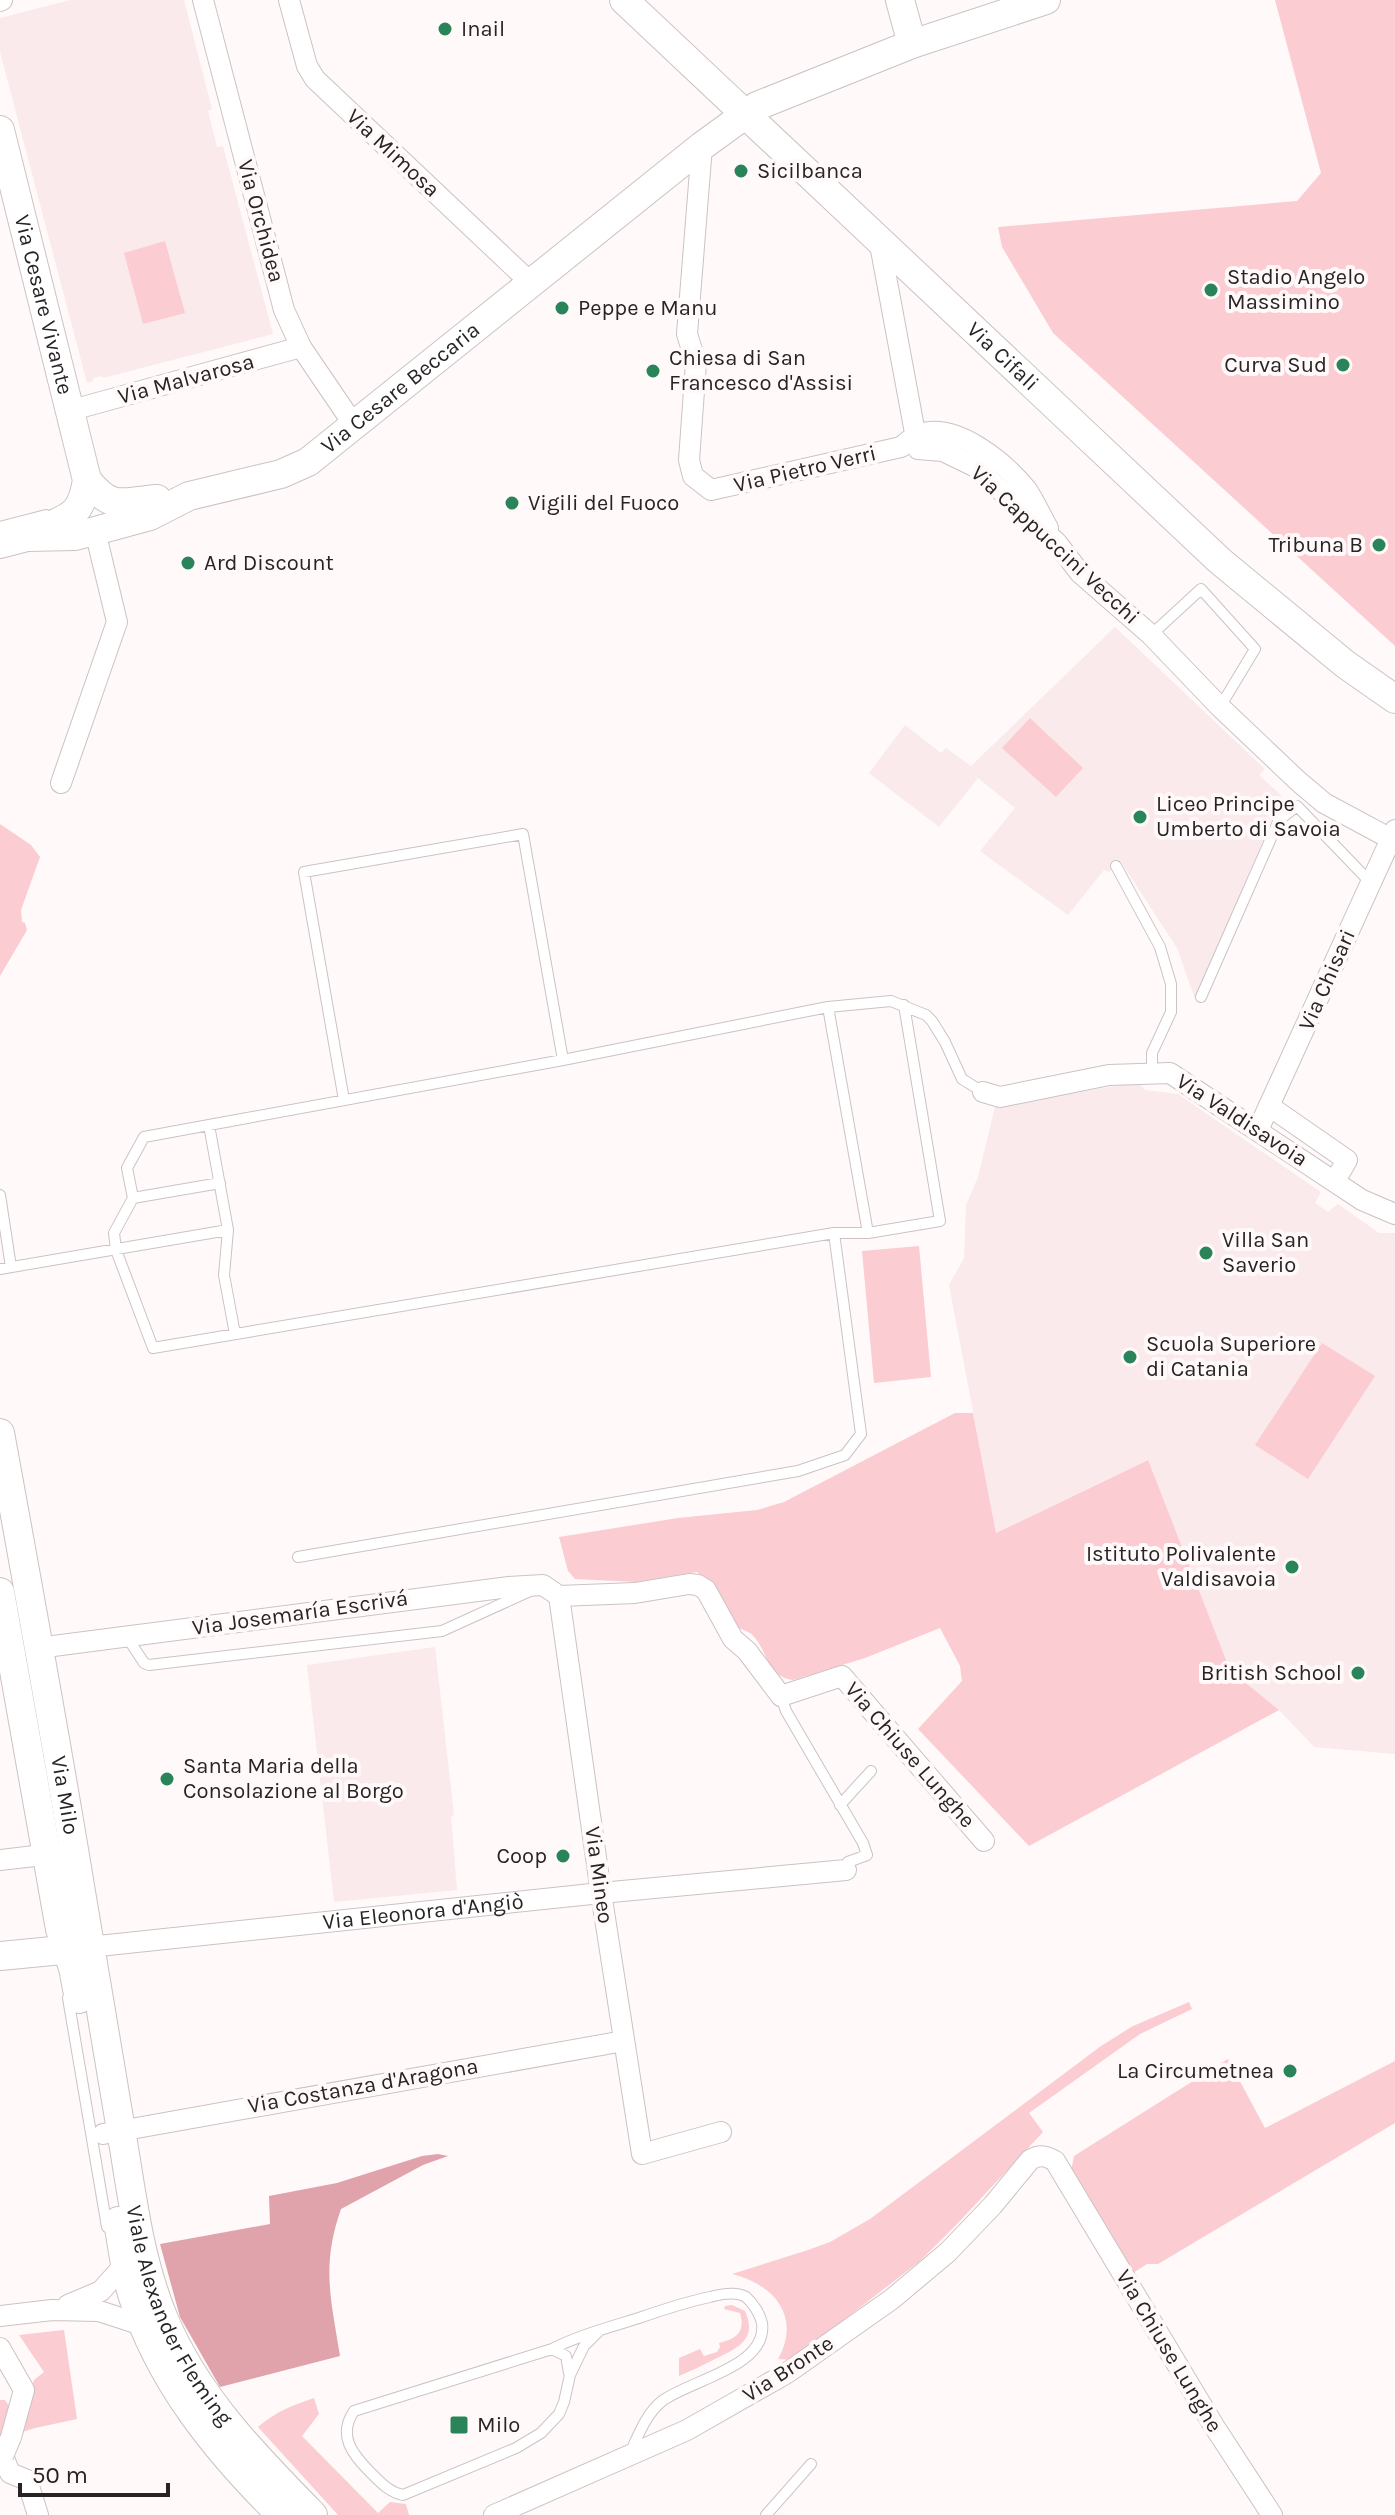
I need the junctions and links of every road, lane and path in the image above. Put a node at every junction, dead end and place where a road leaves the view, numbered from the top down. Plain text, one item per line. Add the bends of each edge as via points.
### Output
1 (203, 0) edge
2 (289, 0) edge
3 (624, 0) edge
4 (900, 0) edge
5 (1046, 0) edge
6 (912, 44) junction
7 (746, 114) junction
8 (0, 130) edge
9 (702, 146) junction
10 (879, 239) junction
11 (532, 284) junction
12 (301, 347) junction
13 (72, 410) junction
14 (354, 425) junction
15 (915, 437) junction
16 (92, 495) junction
17 (189, 496) junction
18 (0, 527) edge
19 (95, 531) junction
20 (14, 541) edge
21 (1151, 635) junction
22 (1395, 699) edge
23 (1220, 707) junction
24 (61, 783) dead end
25 (1393, 834) edge
26 (1116, 866) dead end
27 (1371, 883) junction
28 (1201, 997) dead end
29 (904, 1005) junction
30 (828, 1007) junction
31 (563, 1060) junction
32 (1152, 1072) junction
33 (983, 1092) joint
34 (344, 1100) junction
35 (1269, 1106) junction
36 (209, 1125) junction
37 (1258, 1130) junction
38 (1335, 1181) junction
39 (220, 1183) junction
40 (0, 1195) edge
41 (133, 1198) junction
42 (1395, 1214) edge
43 (228, 1230) junction
44 (834, 1233) junction
45 (868, 1233) junction
46 (116, 1250) junction
47 (6, 1268) edge
48 (235, 1334) junction
49 (2, 1448) edge
50 (298, 1557) dead end
51 (551, 1590) junction
52 (0, 1592) edge
53 (3, 1627) edge
54 (126, 1637) junction
55 (38, 1648) junction
56 (6, 1661) edge
57 (781, 1696) junction
58 (871, 1771) dead end
59 (840, 1805) junction
60 (984, 1841) dead end
61 (61, 1853) junction
62 (0, 1860) edge
63 (846, 1870) joint
64 (601, 1893) junction
65 (76, 1941) junction
66 (0, 1956) edge
67 (624, 2041) junction
68 (112, 2132) junction
69 (721, 2132) dead end
70 (1036, 2156) joint
71 (108, 2236) dead end
72 (117, 2263) junction
73 (52, 2310) junction
74 (0, 2316) edge
75 (138, 2323) junction
76 (600, 2330) junction
77 (0, 2348) edge
78 (552, 2349) junction
79 (570, 2375) junction
80 (630, 2454) junction
81 (811, 2464) dead end
82 (38, 2515) edge
83 (266, 2515) edge
84 (281, 2515) edge
85 (313, 2515) edge
86 (494, 2515) edge
87 (766, 2515) edge
88 (1272, 2515) edge

1 - 12 street, Via Orchidea via 284,310
2 - 11 street, Via Mimosa via 315,79
3 - 7 main road, Via Cifali
4 - 6 main road
5 - 6 main road, Via Cesare Beccaria
6 - 7 main road, Via Cesare Beccaria
7 - 9 main road, Via Cesare Beccaria
7 - 10 main road, Via Cifali
8 - 13 main road, Via Cesare Vivante
9 - 11 main road, Via Cesare Beccaria
9 - 15 street, Via Pietro Verri via 687,334 696,363 689,460 693,476 711,490 901,447
10 - 15 street
10 - 22 main road, Via Cifali via 1220,561
11 - 14 main road, Via Cesare Beccaria
12 - 13 street, Via Malvarosa
12 - 14 street, Via Orchidea
13 - 16 main road, Via Cesare Vivante
14 - 17 main road, Via Cesare Beccaria via 308,462 281,474
15 - 21 street, Via Cappuccini Vecchi via 924,433 965,439 1008,469 1080,573
16 - 17 main road via 120,503
16 - 18 lane
16 - 20 main road via 69,516
17 - 19 main road, Via Cesare Beccaria via 150,516
19 - 20 main road, Via Cesare Beccaria
19 - 24 street via 117,622
21 - 23 street, Via Cappuccini Vecchi
21 - 23 lane via 1201,589 1255,649
23 - 25 street, Via Cappuccini Vecchi via 1324,803
25 - 27 street, Via Chisari
26 - 32 lane via 1160,947 1171,984 1171,1012 1152,1053
27 - 28 lane via 1297,806 1279,820
27 - 35 street, Via Chisari
29 - 30 lane via 891,1001
29 - 33 lane via 932,1021 962,1079
29 - 45 lane via 940,1221
30 - 31 lane
30 - 45 lane
31 - 34 lane
31 - 34 lane via 523,834 304,872
32 - 33 street, Via Valdisavoia via 1109,1075 1000,1097
32 - 37 street, Via Valdisavoia via 1170,1073
34 - 36 lane
35 - 37 street, Via Chisari
35 - 38 street via 1347,1160
36 - 39 lane
36 - 41 lane via 144,1137 127,1168
37 - 38 street, Via Valdisavoia
38 - 42 street, Via Valdisavoia
39 - 41 lane
39 - 43 lane
40 - 47 lane
41 - 46 lane via 114,1233
43 - 46 lane
43 - 48 lane via 224,1275
44 - 45 lane
44 - 48 lane
44 - 50 lane via 861,1434 845,1455 798,1471
46 - 47 lane
46 - 48 lane via 153,1348
49 - 55 main road, Via Milo
51 - 54 street, Via Josemaría Escrivá via 509,1587
51 - 54 lane via 429,1633 149,1665
51 - 57 street via 635,1593 698,1585 733,1639
51 - 64 street, Via Mineo
52 - 53 main road, Via Milo
53 - 56 main road, Via Milo
54 - 55 street, Via Josemaría Escrivá
55 - 61 main road, Via Milo
56 - 61 main road, Via Milo
57 - 59 lane
57 - 60 street, Via Chiuse Lunghe via 842,1676
58 - 59 lane
59 - 63 lane via 867,1855 848,1862
61 - 62 street
61 - 65 main road, Via Milo via 60,1929
63 - 64 street, Via Eleonora d'Angiò
64 - 65 street, Via Eleonora d'Angiò
64 - 67 street, Via Mineo
65 - 66 main road, Via Eleonora d'Angiò
65 - 68 main road, Via Milo
65 - 71 lane via 63,1970
67 - 68 street, Via Costanza d'Aragona
67 - 69 street, Via Mineo via 642,2154
68 - 72 main road, Viale Alexander Fleming
68 - 85 main road, Viale Alexander Fleming via 152,2287 175,2343 230,2426
70 - 80 street, Via Bronte via 948,2252 892,2299 751,2395
70 - 88 street, Via Chiuse Lunghe via 1055,2161
72 - 73 street via 101,2291
72 - 75 main road, Viale Alexander Fleming via 133,2295
73 - 74 street
73 - 75 street via 99,2311
75 - 83 lane via 154,2372 181,2417
75 - 84 main road, Viale Alexander Fleming via 205,2432
76 - 78 lane
76 - 79 lane via 584,2346
76 - 80 lane via 733,2293 745,2296 762,2325 756,2350 743,2360 663,2400 649,2414
77 - 82 street via 24,2390 7,2446 10,2473 27,2480
78 - 79 lane via 566,2356
78 - 79 lane via 354,2411 348,2447 392,2493 414,2492 541,2433 559,2414
80 - 86 street, Via Bronte
81 - 87 lane

